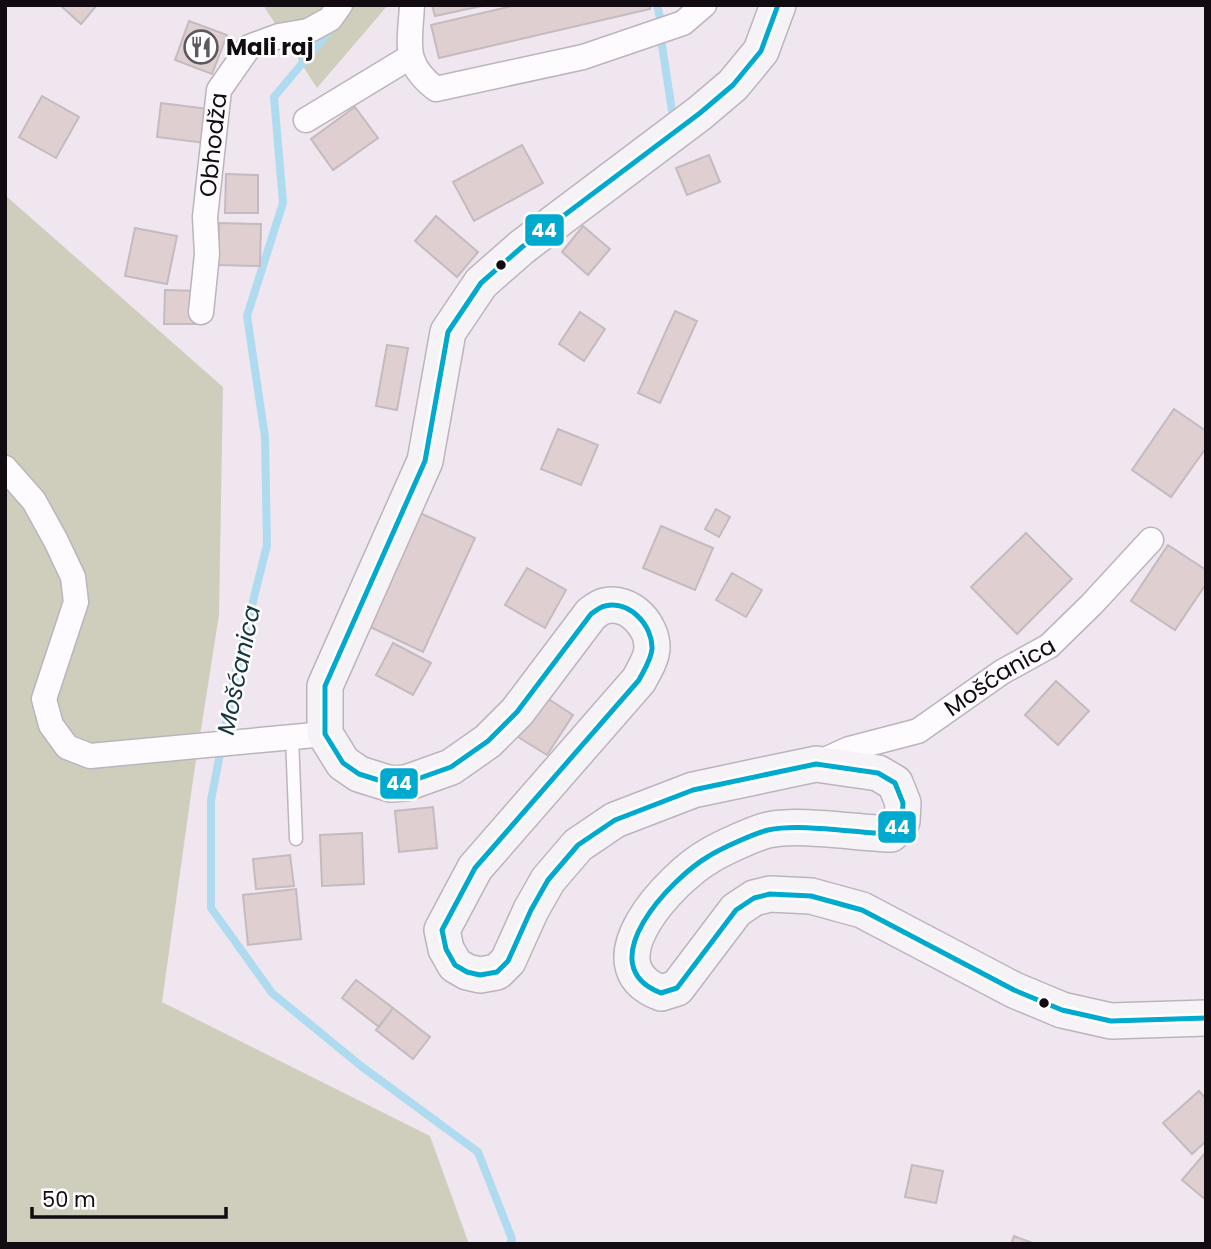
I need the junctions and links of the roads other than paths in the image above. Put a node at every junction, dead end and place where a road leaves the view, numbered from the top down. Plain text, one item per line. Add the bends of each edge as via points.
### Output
1 (340, 5) edge
2 (412, 5) edge
3 (704, 5) edge
4 (778, 5) edge
5 (410, 57) junction
6 (306, 120) dead end
7 (201, 312) dead end
8 (5, 468) edge
9 (1151, 540) dead end
10 (295, 737) junction
11 (816, 764) junction
12 (296, 839) dead end
13 (1206, 1018) edge

1 - 7 street, Obhodža via 330,19 308,31 249,47 219,90 205,217 207,254
2 - 5 street
3 - 5 street via 683,23 583,57 436,89 419,76
4 - 10 main road via 761,51 733,85 522,247 481,283 448,331 425,461 325,686
5 - 6 street
8 - 10 street via 34,501 72,577 76,602 44,699 51,725 67,747 90,756
9 - 11 street, Mošćanica via 1049,646 1002,671 918,731 849,749
10 - 11 main road, Mošćanica via 359,774 391,784 406,783 451,767 488,741 517,712 591,614 604,606 620,605 644,623 652,645 639,680 475,868 452,908 442,930 446,949 455,965 480,975 497,972 508,961 548,880 578,845 615,820 693,790
10 - 12 lane
11 - 13 main road, Mošćanica via 878,773 895,783 904,803 902,821 891,834 767,830 709,856 671,889 638,931 630,956 634,973 643,984 661,993 677,988 736,910 754,898 811,896 862,910 1014,990 1062,1010 1111,1021

